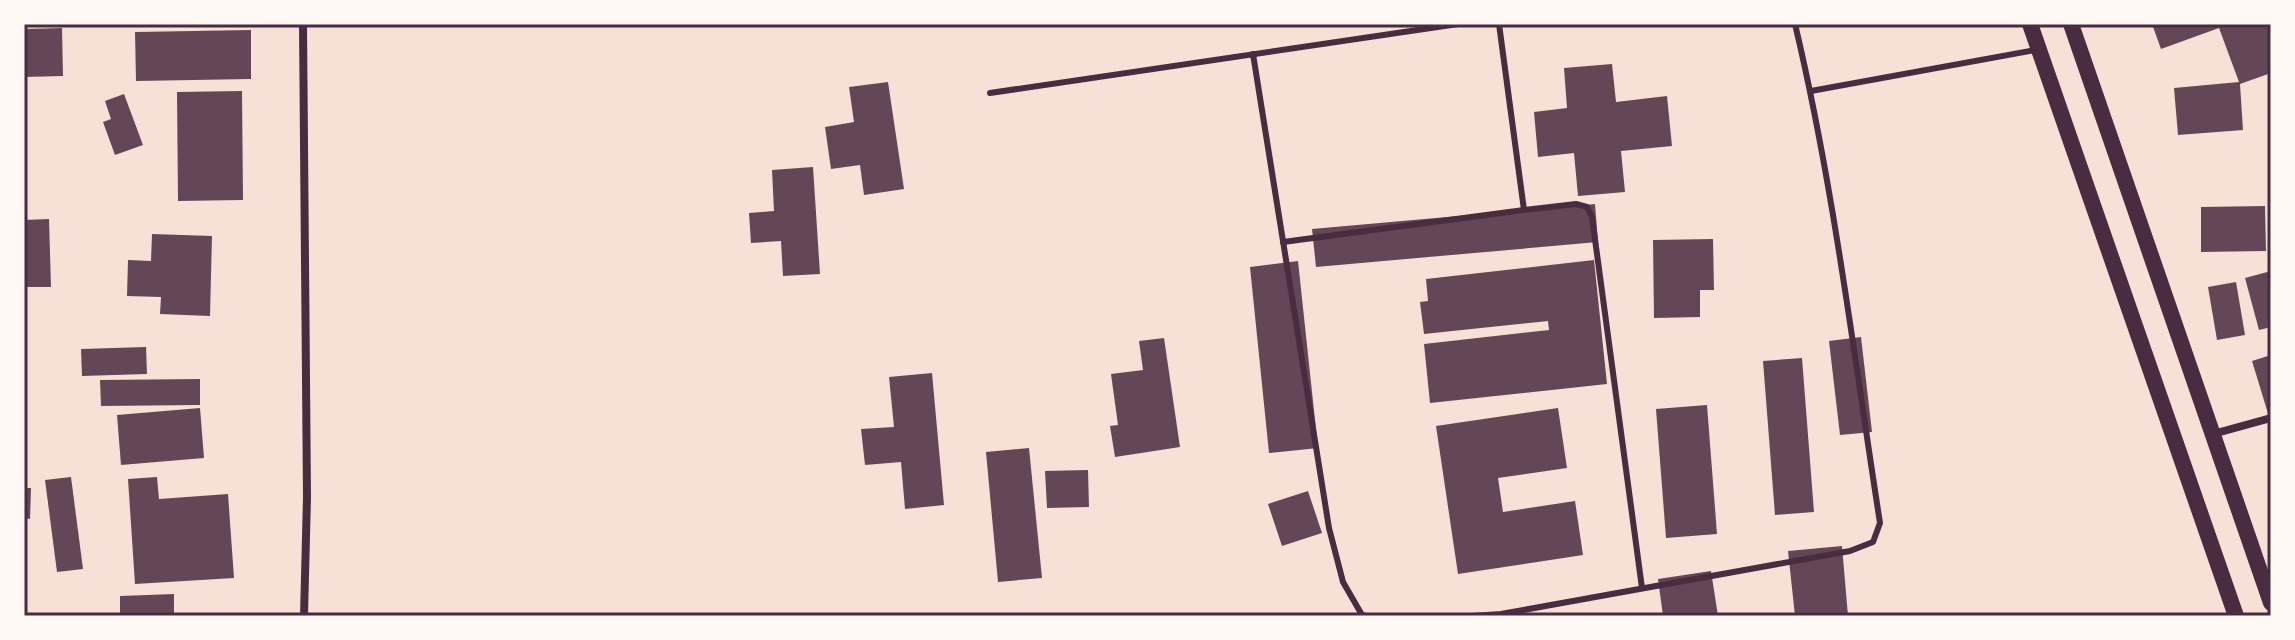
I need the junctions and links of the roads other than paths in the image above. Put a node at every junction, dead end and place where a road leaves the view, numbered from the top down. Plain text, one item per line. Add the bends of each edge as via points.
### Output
1 (303, 24) edge
2 (1458, 24) edge
3 (1499, 24) edge
4 (1795, 24) edge
5 (2030, 24) edge
6 (2071, 24) edge
7 (2039, 49) junction
8 (1253, 54) junction
9 (1811, 91) junction
10 (990, 93) dead end
11 (1524, 210) junction
12 (1283, 242) junction
13 (2271, 418) edge
14 (2212, 434) junction
15 (1642, 588) junction
16 (2271, 603) edge
17 (304, 616) edge
18 (1366, 616) edge
19 (1472, 616) edge
20 (2236, 616) edge

1 - 17 street
2 - 8 lane
3 - 11 lane
4 - 9 lane
5 - 7 main road
6 - 14 main road
7 - 9 lane
7 - 20 main road
8 - 10 lane
8 - 12 lane
9 - 15 lane via 1880,523 1873,542 1850,551
11 - 12 lane
11 - 15 lane via 1576,204 1587,207 1592,217
12 - 18 lane via 1329,528 1343,582
13 - 14 street
14 - 16 main road
15 - 19 lane

